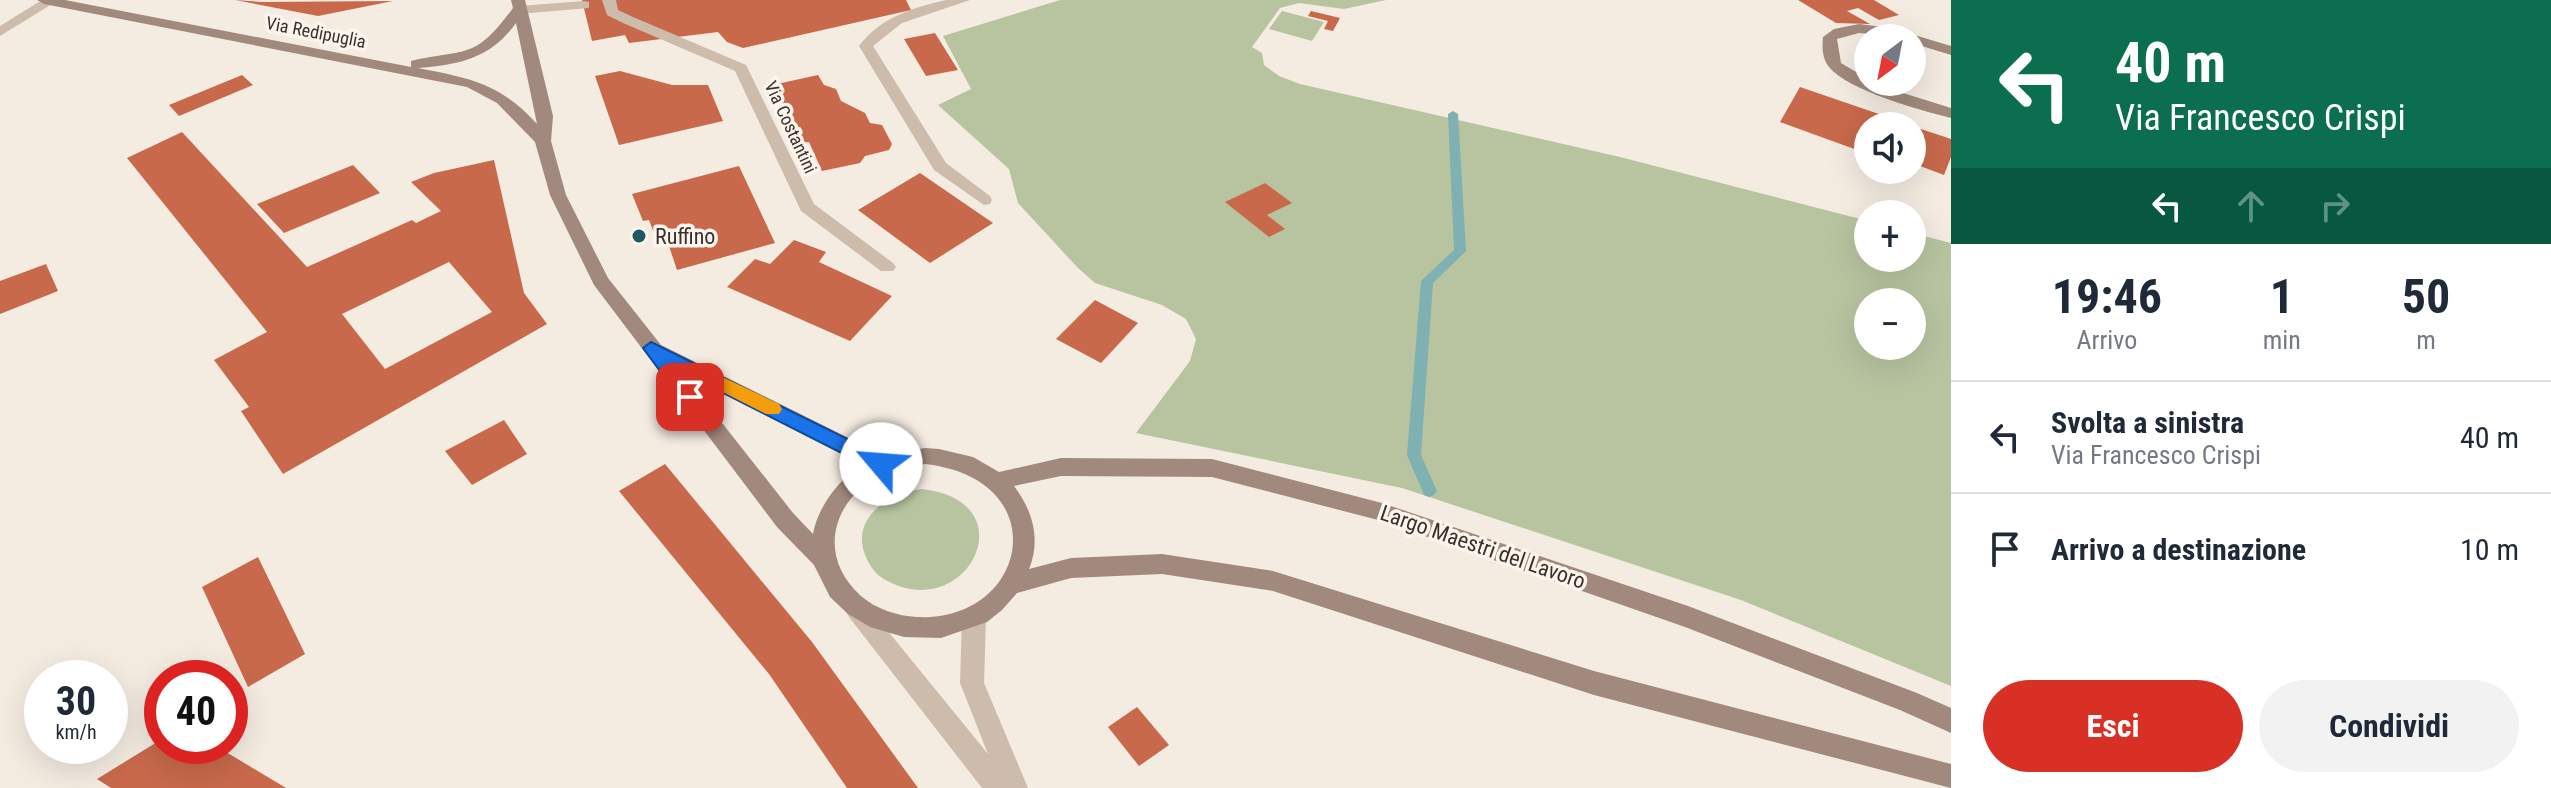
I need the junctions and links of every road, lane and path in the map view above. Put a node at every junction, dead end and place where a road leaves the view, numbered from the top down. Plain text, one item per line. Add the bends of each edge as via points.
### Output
1 (47, 0) edge
2 (609, 0) edge
3 (963, 0) edge
4 (519, 5) edge
5 (584, 5) dead end
6 (1854, 31) edge
7 (0, 32) edge
8 (1926, 43) edge
9 (1951, 51) edge
10 (391, 67) junction
11 (1854, 77) edge
12 (1904, 96) edge
13 (1951, 113) edge
14 (543, 141) junction
15 (984, 200) dead end
16 (887, 267) dead end
17 (651, 348) junction
18 (881, 464) junction
19 (997, 481) junction
20 (824, 560) junction
21 (1011, 584) junction
22 (857, 610) junction
23 (974, 617) junction
24 (1951, 721) edge
25 (1951, 777) edge
26 (999, 788) edge
27 (1015, 788) edge

1 - 7 street
1 - 10 street, Via Redipuglia
2 - 16 street, Via Costantini via 612,12 640,29 741,68 807,207
3 - 15 street via 900,18 866,46 940,166
4 - 5 street
4 - 10 street, Via Redipuglia via 498,41 474,54
4 - 14 street via 545,116
6 - 11 street via 1830,37 1829,52 1837,67
8 - 9 street
10 - 14 street, Via Redipuglia via 491,90 513,105
12 - 13 street
14 - 17 street via 558,195 600,281
17 - 18 street
17 - 20 street via 785,520
18 - 19 street via 925,456 951,459
18 - 20 street via 850,485 833,507 823,533
19 - 21 street via 1019,511 1024,529 1020,566
19 - 24 street, Largo Maestri del Lavoro via 1061,467 1212,468 1382,512 1772,647
20 - 22 street via 835,588
21 - 23 street
21 - 25 street via 1071,568 1162,564 1273,581 1594,683
22 - 23 street via 913,629 944,627
22 - 26 street
23 - 27 street via 972,683

